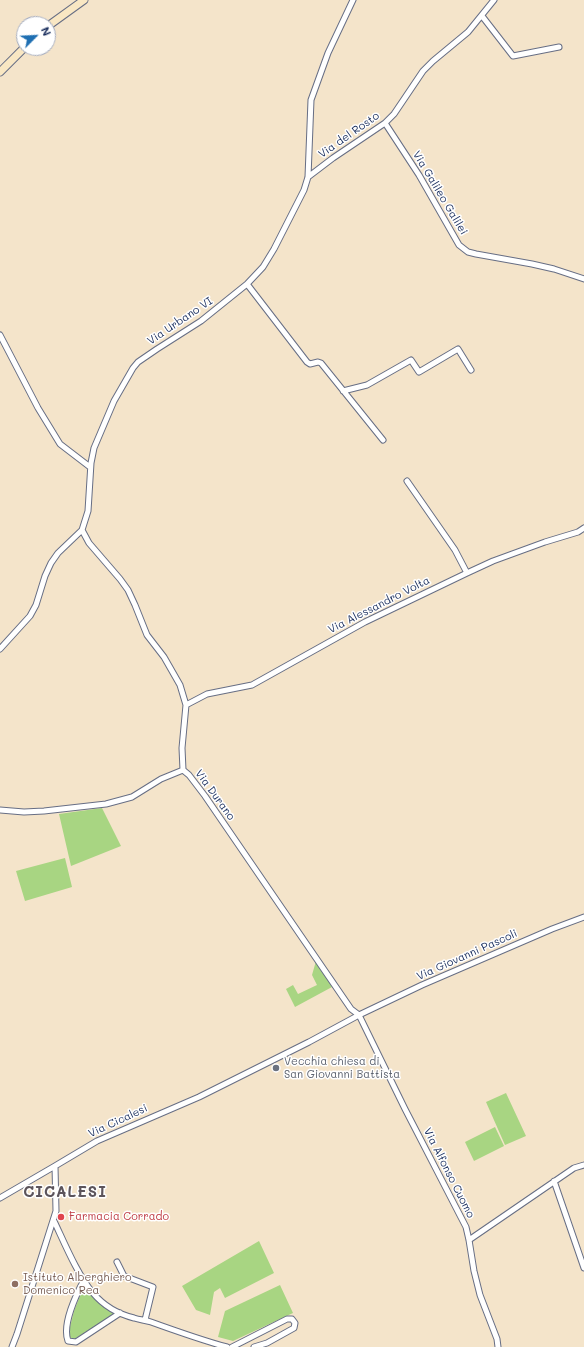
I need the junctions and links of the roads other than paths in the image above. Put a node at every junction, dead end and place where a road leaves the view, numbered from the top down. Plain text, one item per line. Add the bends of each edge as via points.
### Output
1 (84, 0) edge
2 (353, 0) edge
3 (494, 0) edge
4 (482, 16) junction
5 (56, 20) edge
6 (559, 47) dead end
7 (16, 56) edge
8 (0, 72) edge
9 (385, 123) junction
10 (308, 177) junction
11 (584, 280) edge
12 (247, 284) junction
13 (0, 336) edge
14 (471, 370) dead end
15 (342, 391) junction
16 (382, 440) dead end
17 (90, 467) junction
18 (407, 481) dead end
19 (584, 528) edge
20 (82, 530) junction
21 (467, 573) junction
22 (0, 649) edge
23 (186, 705) junction
24 (183, 770) junction
25 (0, 810) edge
26 (584, 917) edge
27 (359, 1015) junction
28 (584, 1165) edge
29 (56, 1166) junction
30 (554, 1181) junction
31 (0, 1198) edge
32 (54, 1221) junction
33 (469, 1240) junction
34 (117, 1262) dead end
35 (584, 1268) edge
36 (84, 1280) junction
37 (120, 1313) junction
38 (145, 1320) junction
39 (12, 1347) edge
40 (226, 1347) edge
41 (232, 1347) edge
42 (254, 1347) edge
43 (498, 1347) edge

1 - 5 street
2 - 10 street, Via Urbano VI via 328,53 311,100
3 - 4 street, Via del Rosto
4 - 6 street via 513,56
4 - 9 street, Via del Rosto via 468,32 423,71
7 - 8 street
9 - 10 street, Via del Rosto
9 - 11 street, Via Galileo Galilei via 419,175 459,245 468,252 554,269
10 - 12 street, Via Urbano VI via 274,250
12 - 15 street via 307,362 321,363
12 - 17 street, Via Urbano VI via 201,321 138,362 103,424
13 - 17 street via 60,444
14 - 15 street via 458,349 419,372 411,360 367,385
15 - 16 street
17 - 20 street, Via Urbano VI via 88,511
18 - 21 street via 455,550
19 - 21 street, Via Alessandro Volta
20 - 22 street, Via Urbano VI via 58,553 45,576 30,616
20 - 23 street, Via Durano via 89,543 128,590 147,635 175,675
21 - 23 street, Via Alessandro Volta via 365,622 252,685 207,694
23 - 24 street, Via Durano via 182,748
24 - 25 street via 161,779 132,797 106,804 44,811
24 - 27 street, Via Durano via 205,796 351,1009
26 - 27 street, Via Giovanni Pascoli via 471,963
27 - 29 street, Via Cicalesi via 313,1041 199,1097 97,1141
27 - 33 street, Via Alfonso Cuomo via 460,1214
28 - 30 street via 574,1168
29 - 31 street, Via Cicalesi
29 - 32 street via 57,1202
30 - 33 street
30 - 35 street
32 - 36 street
32 - 39 street
33 - 43 street, Via Alfonso Cuomo via 480,1295
34 - 38 street via 124,1276 153,1287
36 - 37 street via 92,1293 104,1304
36 - 37 street via 67,1325 68,1341 76,1342
37 - 38 street
38 - 40 street
41 - 42 street via 287,1320 292,1319 295,1323 294,1328 281,1336

